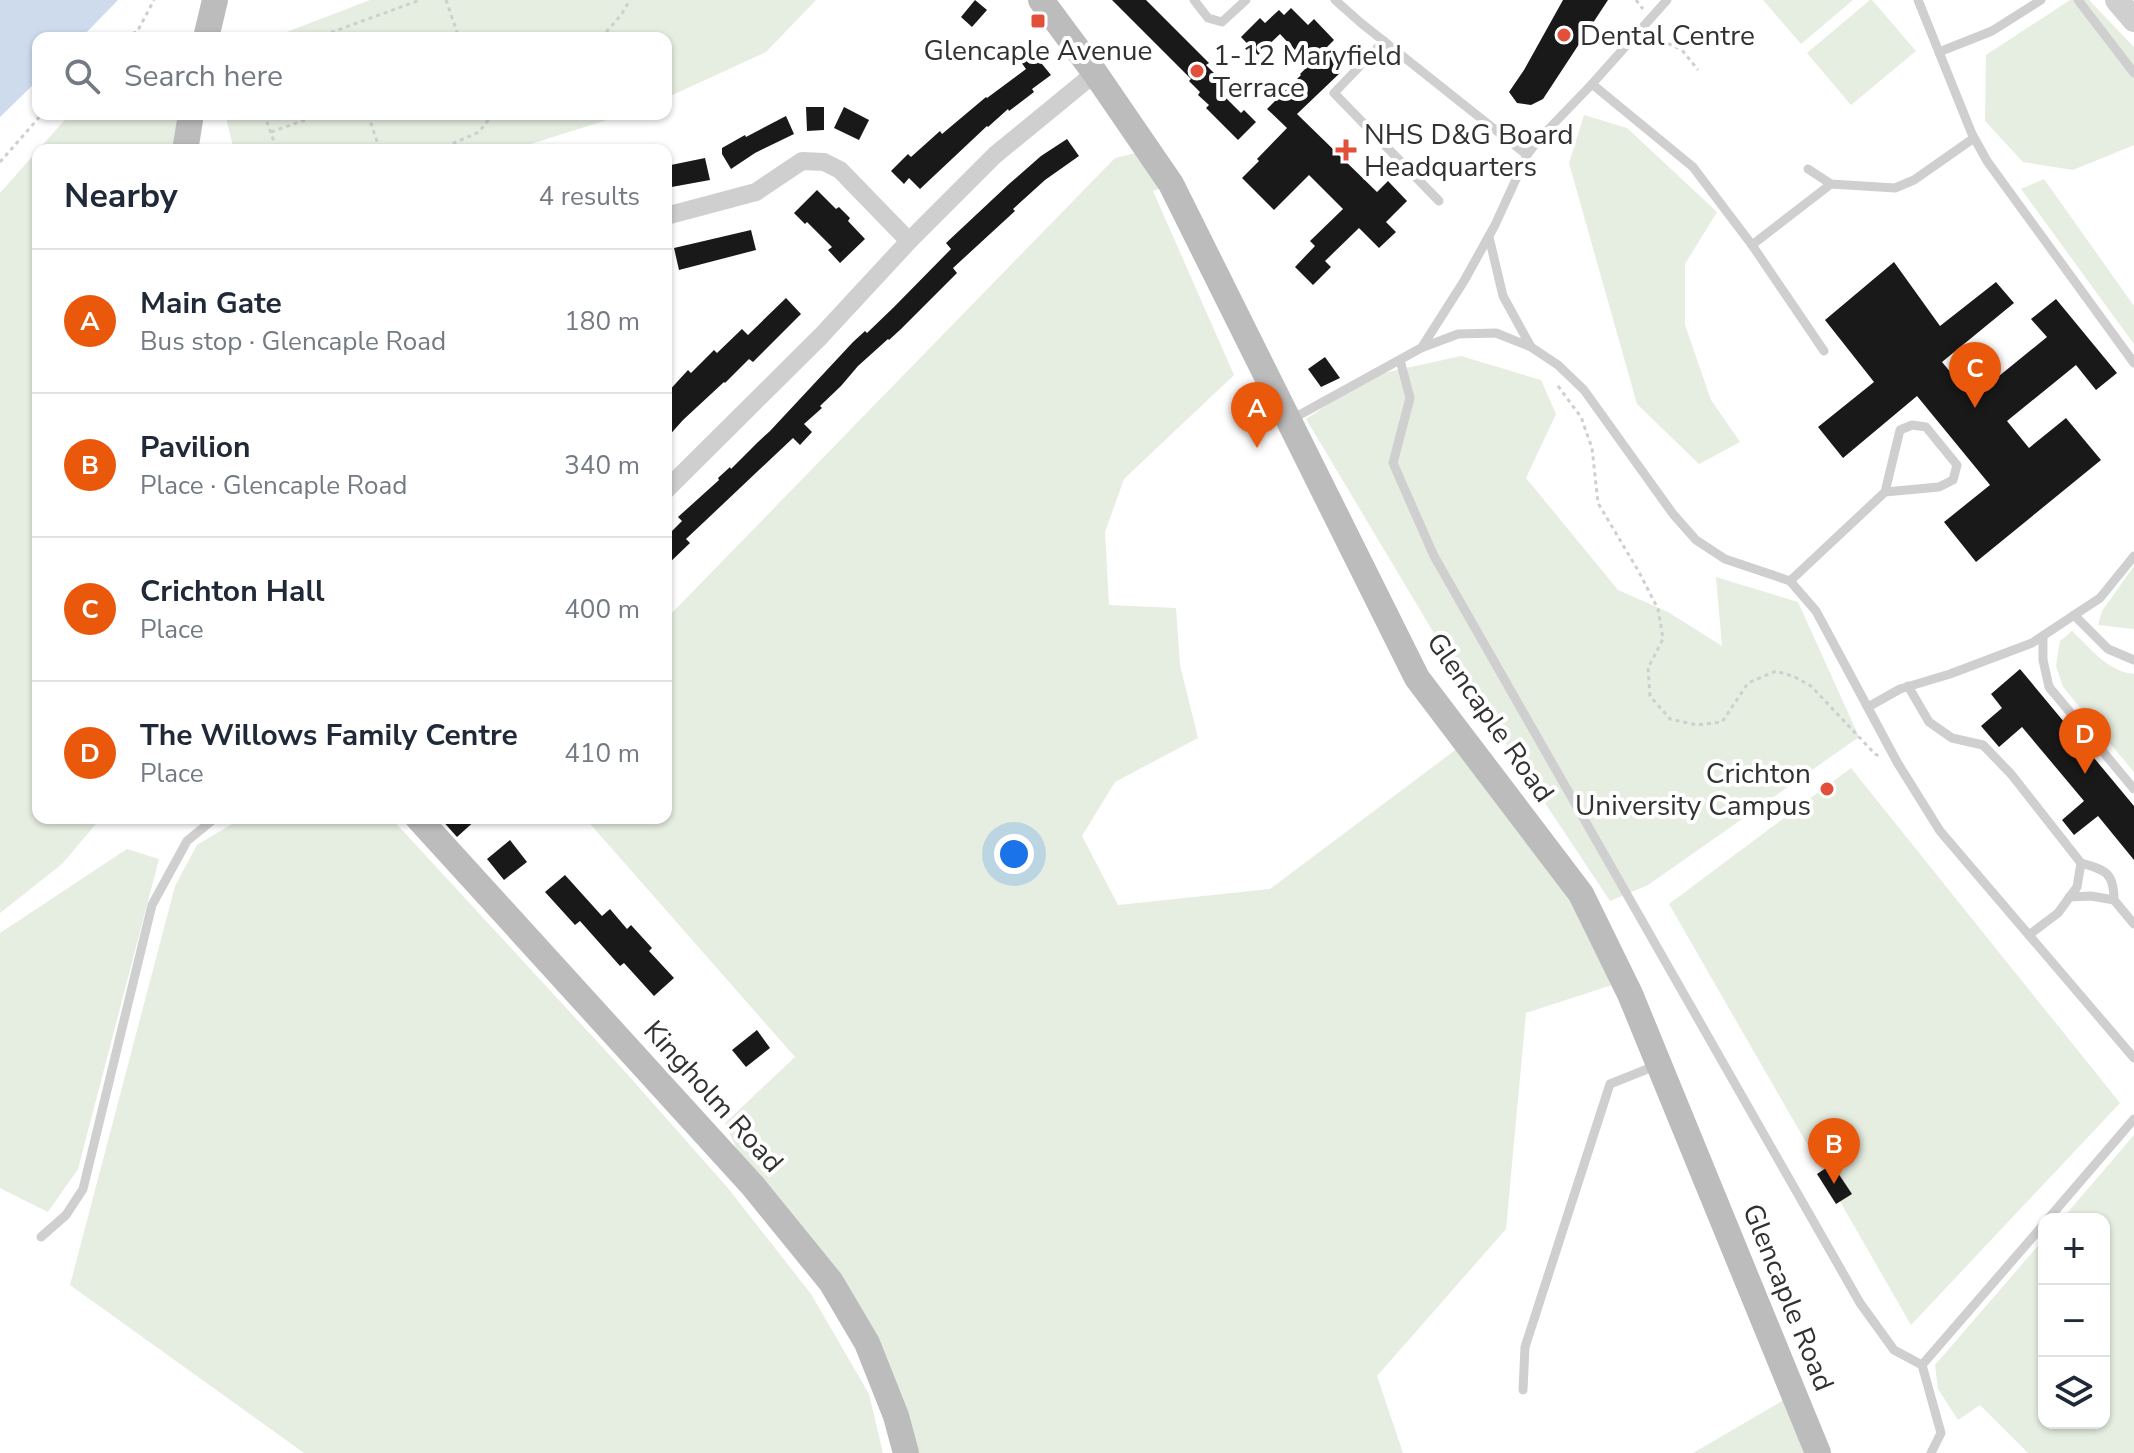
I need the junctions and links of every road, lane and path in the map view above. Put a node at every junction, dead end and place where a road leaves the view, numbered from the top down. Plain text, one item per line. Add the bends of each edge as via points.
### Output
1 (154, 0) edge
2 (215, 0) edge
3 (420, 0) edge
4 (446, 0) edge
5 (630, 0) edge
6 (1041, 0) edge
7 (1194, 0) edge
8 (1246, 0) edge
9 (1335, 0) edge
10 (1667, 0) edge
11 (1918, 0) edge
12 (2041, 0) edge
13 (2078, 0) edge
14 (2117, 0) edge
15 (2134, 20) edge
16 (1648, 22) junction
17 (340, 29) junction
18 (137, 32) edge
19 (207, 32) edge
20 (332, 32) edge
21 (341, 32) edge
22 (457, 32) edge
23 (606, 32) edge
24 (1384, 41) junction
25 (1939, 52) junction
26 (1698, 70) dead end
27 (1095, 73) junction
28 (2134, 73) edge
29 (1592, 84) junction
30 (37, 120) edge
31 (190, 120) edge
32 (266, 120) edge
33 (305, 120) edge
34 (371, 120) edge
35 (488, 120) edge
36 (271, 132) junction
37 (1974, 138) junction
38 (186, 144) edge
39 (275, 144) edge
40 (378, 144) edge
41 (452, 144) edge
42 (1527, 155) junction
43 (0, 162) edge
44 (1808, 169) dead end
45 (1831, 184) junction
46 (1439, 201) dead end
47 (672, 214) edge
48 (1489, 237) junction
49 (909, 241) junction
50 (1752, 245) junction
51 (1531, 347) junction
52 (1421, 348) junction
53 (1824, 351) dead end
54 (1400, 360) junction
55 (2134, 363) edge
56 (1556, 382) dead end
57 (1290, 420) junction
58 (672, 484) edge
59 (1885, 492) junction
60 (2134, 556) edge
61 (1790, 581) junction
62 (2074, 615) junction
63 (2043, 636) junction
64 (2134, 660) edge
65 (1908, 686) junction
66 (1868, 707) junction
67 (1897, 762) junction
68 (2134, 789) edge
69 (208, 824) edge
70 (423, 824) edge
71 (2081, 863) junction
72 (2069, 897) junction
73 (2114, 900) junction
74 (2134, 924) edge
75 (2029, 935) junction
76 (2134, 1058) edge
77 (1659, 1065) junction
78 (2134, 1119) edge
79 (2053, 1213) edge
80 (2038, 1231) edge
81 (41, 1237) dead end
82 (1922, 1365) junction
83 (1523, 1390) dead end
84 (906, 1453) edge
85 (1818, 1453) edge
86 (1931, 1453) edge

1 - 18 path
2 - 19 main road
3 - 17 path
4 - 22 path
5 - 23 path
6 - 27 main road, Glencaple Road
7 - 8 lane via 1208,18 1222,22
9 - 24 lane
10 - 16 lane
11 - 25 lane
12 - 25 lane via 1992,31
13 - 28 lane
14 - 15 street
16 - 26 path
16 - 29 lane
17 - 20 path
17 - 21 path
24 - 42 lane
24 - 46 lane via 1334,93
25 - 37 lane
27 - 49 street via 995,155
27 - 57 main road, Glencaple Road via 1171,184
29 - 42 lane
29 - 50 lane via 1693,167
30 - 43 path
31 - 38 main road
32 - 36 path
33 - 36 path
34 - 40 path
35 - 41 path via 479,132
36 - 39 path
37 - 45 lane via 1895,188
37 - 55 lane
42 - 48 lane
44 - 45 lane
45 - 50 lane
47 - 49 street via 756,192 802,161 824,162 840,170
48 - 51 lane via 1503,296
48 - 52 lane
49 - 58 street
50 - 53 lane
51 - 52 lane via 1496,333 1458,334
51 - 61 lane via 1584,390 1696,540 1725,559
52 - 54 lane
54 - 57 lane
54 - 82 lane via 1410,398 1393,463 1434,556 1860,1303 1894,1350
56 - 67 path via 1581,417 1592,448 1598,503 1658,609 1663,639 1648,668 1650,696 1670,719 1697,725 1722,722 1748,683 1776,671 1811,686 1875,754
57 - 77 main road, Glencaple Road via 1417,678 1581,894
59 - 59 lane via 1939,487 1953,480 1957,465 1926,427 1912,425 1900,430
59 - 61 lane
60 - 62 lane via 2100,598
61 - 66 lane via 1816,611
62 - 63 lane
62 - 64 lane via 2108,649
63 - 65 lane
63 - 68 lane via 2049,687
65 - 66 lane
65 - 71 lane via 1929,722 1952,738 1983,745
66 - 67 lane
67 - 75 lane via 1940,831
69 - 81 lane via 187,841 152,905 83,1189 66,1215
70 - 84 main road, Kingholm Road via 753,1186 831,1282 867,1343
71 - 72 lane via 2077,887
71 - 73 lane via 2103,869 2114,882
72 - 73 lane
72 - 75 lane via 2058,913
73 - 74 lane
75 - 76 lane
77 - 83 lane via 1610,1084 1525,1347
77 - 85 main road, Glencaple Road
78 - 79 lane
80 - 82 lane
82 - 86 lane via 1941,1433

